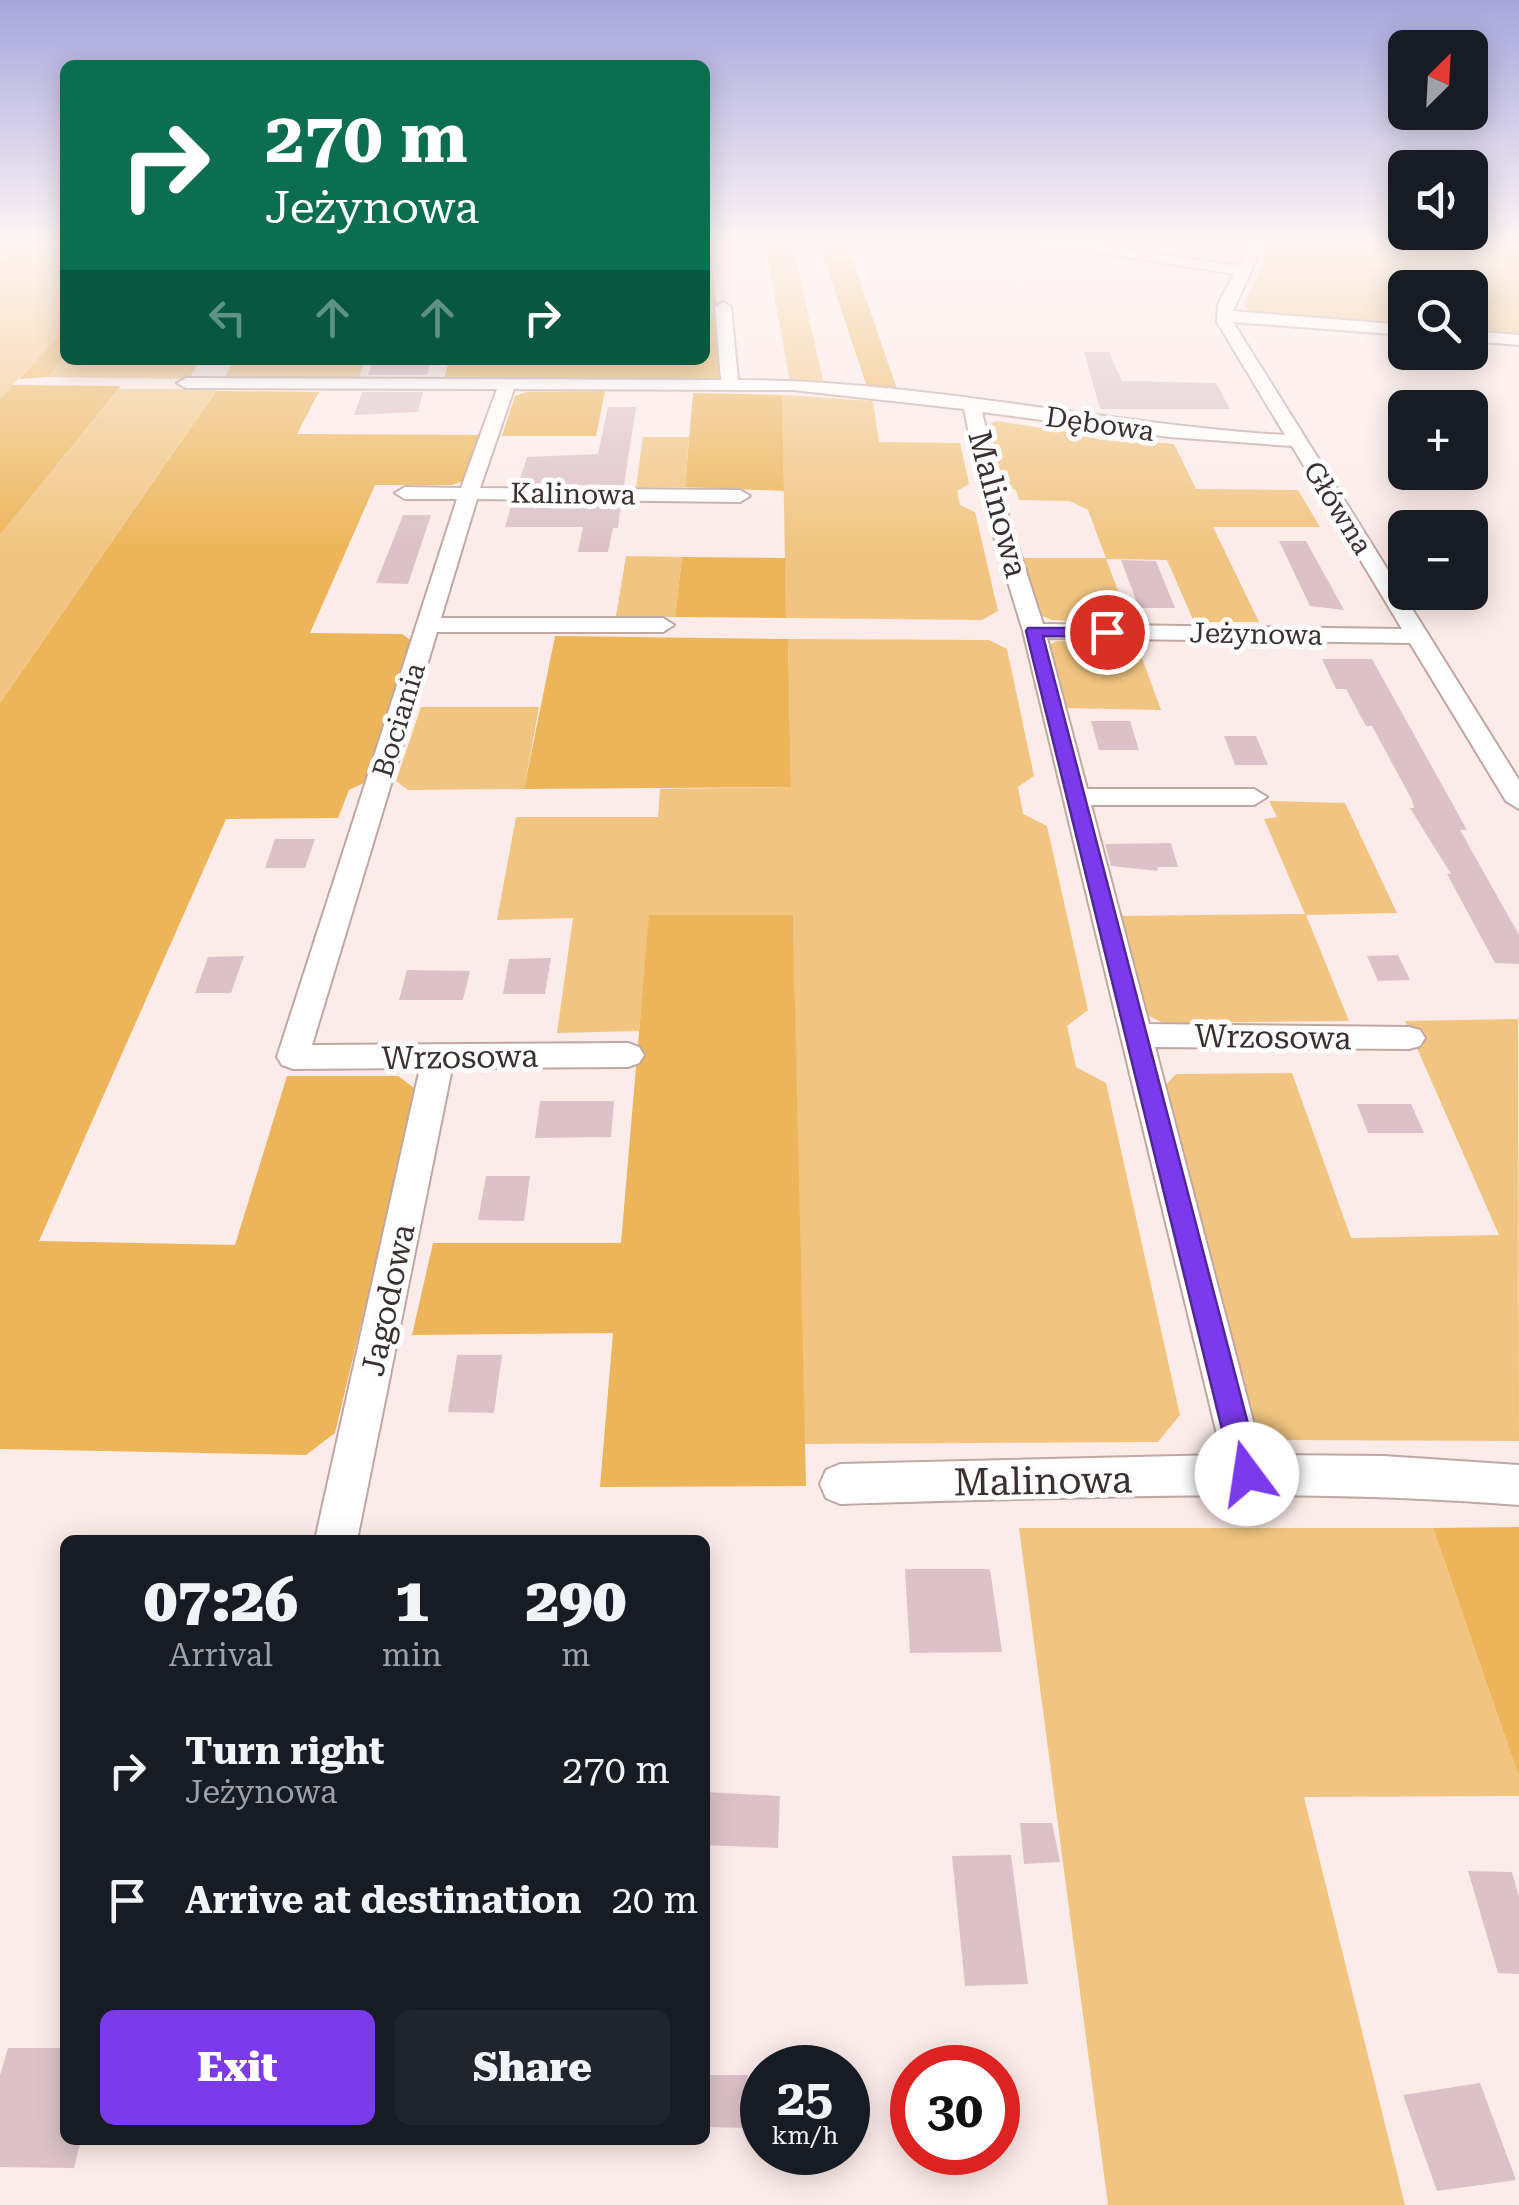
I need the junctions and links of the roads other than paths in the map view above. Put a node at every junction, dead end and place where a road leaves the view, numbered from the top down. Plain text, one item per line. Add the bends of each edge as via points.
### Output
1 (727, 343) edge
2 (1237, 343) edge
3 (730, 382) junction
4 (186, 383) dead end
5 (508, 383) junction
6 (972, 406) junction
7 (1296, 441) junction
8 (405, 493) dead end
9 (468, 494) junction
10 (740, 496) dead end
11 (428, 625) junction
12 (662, 625) dead end
13 (1034, 631) junction
14 (1418, 636) junction
15 (1254, 797) dead end
16 (1076, 798) junction
17 (1519, 802) edge
18 (1137, 1035) junction
19 (1410, 1038) dead end
20 (628, 1055) dead end
21 (292, 1057) joint
22 (438, 1059) junction
23 (1247, 1474) junction
24 (840, 1484) dead end
25 (1519, 1485) edge
26 (337, 1535) edge

1 - 3 street
2 - 7 street, Główna
3 - 5 street, Dębowa
3 - 6 street, Dębowa
4 - 5 street, Dębowa
5 - 9 street, Bociania
6 - 7 street, Dębowa via 1140,431
6 - 13 street, Malinowa
7 - 14 street, Główna
8 - 9 street, Kalinowa
9 - 10 street, Kalinowa
9 - 11 street, Bociania
11 - 12 street
11 - 21 street, Bociania
13 - 14 street, Jeżynowa
13 - 16 street, Malinowa
14 - 17 street, Główna
15 - 16 street
16 - 18 street, Malinowa
18 - 19 street, Wrzosowa
18 - 23 street, Malinowa
20 - 22 street, Wrzosowa
21 - 22 street, Wrzosowa
22 - 26 street, Jagodowa
23 - 24 street, Malinowa
23 - 25 street, Malinowa

